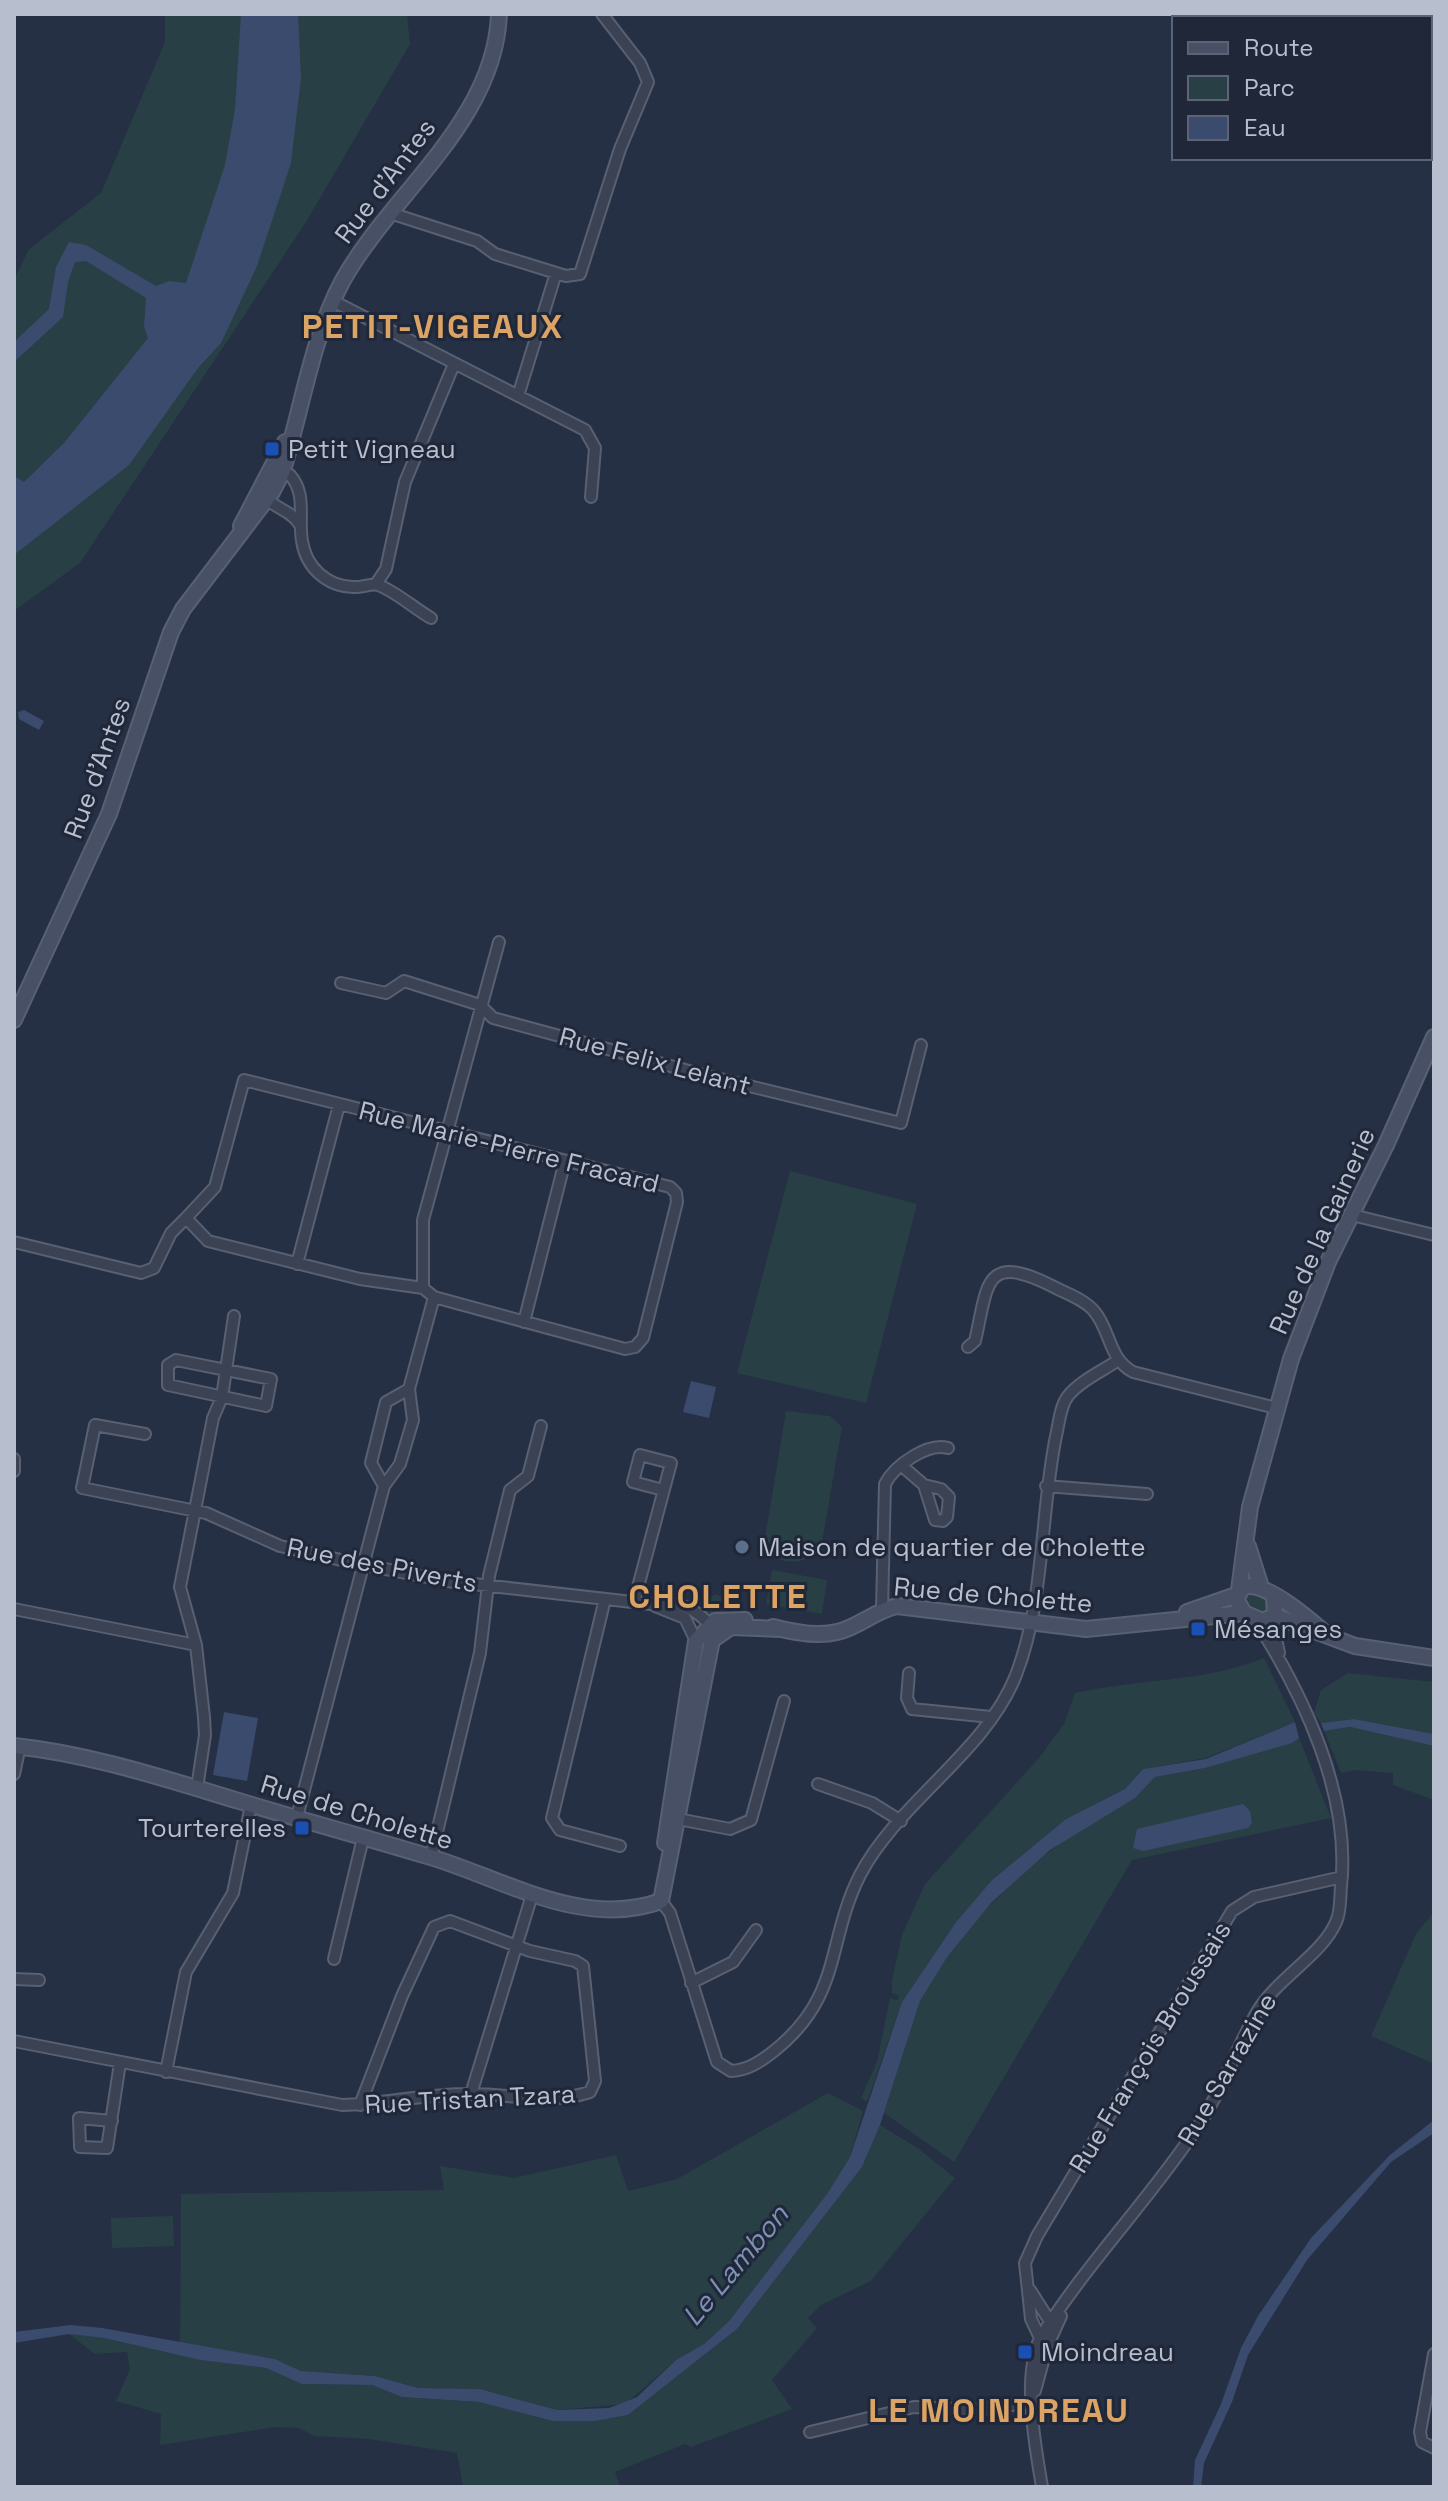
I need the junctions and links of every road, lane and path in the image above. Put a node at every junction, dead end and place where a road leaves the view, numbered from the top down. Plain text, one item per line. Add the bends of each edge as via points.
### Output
1 (499, 14) edge
2 (602, 14) edge
3 (390, 213) junction
4 (556, 273) junction
5 (333, 301) junction
6 (454, 364) junction
7 (518, 396) junction
8 (294, 424) junction
9 (282, 473) junction
10 (261, 481) junction
11 (591, 497) dead end
12 (268, 501) junction
13 (300, 525) junction
14 (234, 541) junction
15 (376, 584) junction
16 (431, 618) dead end
17 (499, 942) dead end
18 (341, 983) dead end
19 (480, 1005) junction
20 (14, 1020) edge
21 (1434, 1037) edge
22 (921, 1045) dead end
23 (339, 1105) junction
24 (447, 1132) junction
25 (565, 1161) junction
26 (1352, 1215) junction
27 (186, 1218) junction
28 (1434, 1235) edge
29 (14, 1242) edge
30 (297, 1264) junction
31 (423, 1288) junction
32 (434, 1297) junction
33 (234, 1316) dead end
34 (524, 1322) junction
35 (968, 1347) dead end
36 (1117, 1361) junction
37 (227, 1370) junction
38 (409, 1389) junction
39 (222, 1397) junction
40 (1276, 1408) junction
41 (541, 1426) dead end
42 (145, 1434) dead end
43 (948, 1448) dead end
44 (14, 1459) edge
45 (902, 1466) junction
46 (14, 1471) edge
47 (924, 1485) dead end
48 (384, 1486) junction
49 (1046, 1486) junction
50 (663, 1490) dead end
51 (1147, 1494) dead end
52 (195, 1511) junction
53 (1247, 1542) junction
54 (362, 1565) junction
55 (488, 1585) junction
56 (1261, 1587) junction
57 (1237, 1593) junction
58 (1274, 1597) junction
59 (605, 1599) junction
60 (634, 1602) junction
61 (650, 1604) junction
62 (14, 1609) edge
63 (882, 1609) junction
64 (1250, 1617) junction
65 (1274, 1617) junction
66 (1160, 1621) junction
67 (1030, 1624) junction
68 (705, 1631) junction
69 (1325, 1633) junction
70 (196, 1645) junction
71 (1434, 1658) edge
72 (1280, 1659) junction
73 (909, 1673) dead end
74 (784, 1701) dead end
75 (991, 1717) junction
76 (17, 1746) edge
77 (14, 1774) edge
78 (818, 1784) dead end
79 (197, 1788) junction
80 (251, 1805) junction
81 (297, 1817) junction
82 (678, 1819) junction
83 (901, 1821) junction
84 (363, 1838) junction
85 (620, 1846) dead end
86 (431, 1857) junction
87 (666, 1876) junction
88 (1342, 1877) junction
89 (532, 1895) junction
90 (661, 1901) junction
91 (756, 1930) dead end
92 (517, 1946) junction
93 (334, 1959) dead end
94 (14, 1979) edge
95 (39, 1980) dead end
96 (691, 1983) junction
97 (14, 2041) edge
98 (120, 2063) junction
99 (166, 2072) junction
100 (471, 2094) junction
101 (360, 2105) junction
102 (112, 2121) dead end
103 (1029, 2289) junction
104 (1053, 2323) junction
105 (1044, 2343) junction
106 (1434, 2354) edge
107 (1033, 2400) junction
108 (810, 2432) dead end
109 (1434, 2448) edge
110 (1042, 2487) edge

1 - 3 street, Rue d'Antes via 496,45 469,108
2 - 4 street via 640,63 647,87 620,149 583,270 575,276
3 - 4 street
3 - 5 street, Rue d'Antes
4 - 7 street
5 - 6 street
5 - 8 street, Rue d'Antes
6 - 7 street
6 - 15 street via 405,482 386,569
7 - 11 street via 591,436
8 - 9 street, Rue d'Antes
8 - 10 street, Rue d'Antes
9 - 10 street
9 - 12 street, Rue d'Antes
9 - 13 street via 293,479 298,491
10 - 12 street
10 - 14 street, Rue d'Antes
12 - 13 street
12 - 14 street, Rue d'Antes
13 - 15 street via 306,556 326,579 351,587
14 - 20 street, Rue d'Antes via 171,632 109,814
15 - 16 street
17 - 19 street
18 - 19 street, Rue Felix Lelant via 386,993 404,981
19 - 22 street, Rue Felix Lelant via 493,1018 901,1123
19 - 24 street
21 - 26 street, Rue de la Gainerie
23 - 24 street, Rue Marie-Pierre Fracard
23 - 27 street, Rue Marie-Pierre Fracard via 244,1080 215,1187
23 - 30 street
24 - 25 street, Rue Marie-Pierre Fracard
24 - 31 street via 423,1220
25 - 34 street
25 - 34 street, Rue Marie-Pierre Fracard via 670,1187 676,1193 643,1338 625,1349
26 - 28 street
26 - 40 street, Rue de la Gainerie via 1328,1262
27 - 29 street, Rue Marie-Pierre Fracard via 171,1233 154,1268 141,1273
27 - 30 street via 208,1241
30 - 31 street
31 - 32 street, Rue Marie-Pierre Fracard
32 - 34 street, Rue Marie-Pierre Fracard
32 - 38 street
33 - 37 street
35 - 36 street via 975,1341 989,1284 1002,1273 1018,1271 1092,1308
36 - 40 street via 1142,1374
36 - 49 street via 1065,1401
37 - 39 street
37 - 39 street via 271,1379 266,1406
37 - 39 street via 176,1360 168,1365 168,1385
38 - 48 street via 413,1420 400,1464
38 - 48 street via 386,1402 371,1463
39 - 52 street
40 - 53 street, Rue de la Gainerie via 1250,1507
41 - 55 street via 528,1476 510,1490
42 - 52 street, Rue des Piverts via 95,1425 82,1488
43 - 45 street via 935,1445
44 - 46 street
45 - 47 street
45 - 63 street via 885,1484
48 - 54 street
49 - 51 street
49 - 67 street
50 - 60 street
52 - 54 street, Rue des Piverts via 224,1518 280,1546
52 - 70 street via 180,1587
53 - 56 street, Rue de la Gainerie
53 - 57 street, Rue de la Gainerie
54 - 55 street, Rue des Piverts
54 - 81 street
55 - 59 street, Rue des Piverts
55 - 86 street via 480,1653
56 - 57 street, Rue de Cholette via 1249,1585
56 - 58 street
57 - 64 street
57 - 66 street, Rue de Cholette
58 - 65 street
58 - 69 street
59 - 60 street, Rue des Piverts
59 - 85 street via 552,1818 560,1830
60 - 61 street, Rue des Piverts
61 - 68 street, Rue des Piverts
61 - 68 street, Rue des Piverts via 680,1604 696,1611
62 - 70 street
63 - 67 street, Rue de Cholette via 910,1607
63 - 68 street, Rue de Cholette via 838,1632 738,1626
64 - 65 street, Rue de Cholette
64 - 66 street, Rue de Cholette
64 - 72 street, Rue Sarrazine
65 - 69 street
65 - 72 street, Rue Sarrazine
66 - 67 street, Rue de Cholette via 1086,1629
67 - 75 street via 1017,1673
68 - 82 street via 708,1650
68 - 87 street via 667,1826
69 - 71 street via 1355,1646
70 - 79 street via 205,1735
72 - 88 street, Rue Sarrazine via 1334,1786
73 - 75 street via 907,1698 912,1709
74 - 82 street via 751,1820 730,1829
75 - 83 street
76 - 77 street
76 - 79 street, Rue de Cholette via 122,1766
78 - 83 street via 886,1809
79 - 80 street, Rue de Cholette
80 - 81 street, Rue de Cholette
80 - 99 street via 233,1893 186,1972
81 - 84 street, Rue de Cholette
82 - 87 street
83 - 96 street via 867,1862 851,1895 837,1954 816,2003 767,2057 740,2070 723,2069 712,2051
84 - 86 street, Rue de Cholette
84 - 93 street
86 - 89 street, Rue de Cholette
87 - 90 street
88 - 103 street, Rue François Broussais via 1254,1897 1232,1911 1037,2236 1025,2263
88 - 104 street, Rue Sarrazine via 1337,1921 1258,2011 1200,2123
89 - 90 street, Rue de Cholette via 618,1909
89 - 92 street
90 - 96 street via 670,1913
91 - 96 street via 733,1962
92 - 100 street
92 - 100 street, Rue Tristan Tzara via 583,1966 594,2087 582,2095 536,2099
92 - 101 street via 450,1921 434,1927
94 - 95 street
97 - 98 street, Rue Tristan Tzara
98 - 99 street, Rue Tristan Tzara
98 - 102 street
99 - 101 street, Rue Tristan Tzara via 322,2103
100 - 101 street, Rue Tristan Tzara
103 - 104 street
103 - 105 street, Rue François Broussais via 1031,2319
104 - 105 street
105 - 107 street
106 - 109 street via 1420,2432 1422,2442
107 - 108 street via 975,2410 914,2407
107 - 110 street

